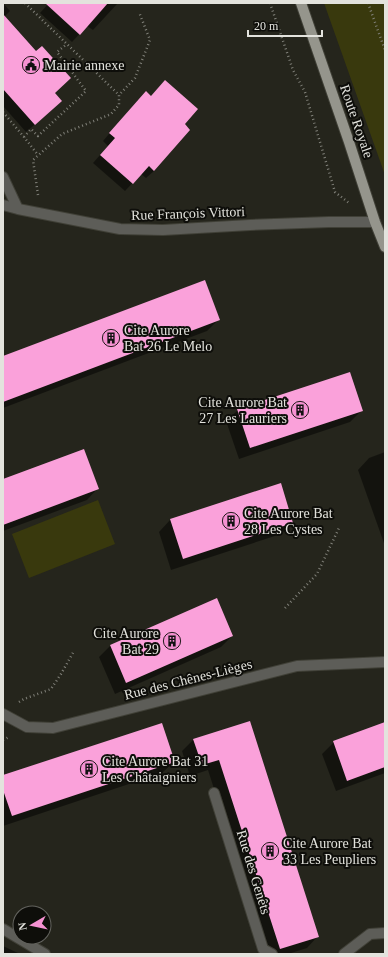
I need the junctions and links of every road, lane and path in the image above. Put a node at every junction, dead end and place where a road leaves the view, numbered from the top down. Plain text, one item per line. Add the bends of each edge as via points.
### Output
1 (25, 3) edge
2 (270, 3) edge
3 (301, 3) edge
4 (368, 3) edge
5 (139, 12) dead end
6 (67, 44) junction
7 (385, 50) edge
8 (119, 95) junction
9 (3, 112) edge
10 (24, 137) junction
11 (38, 155) junction
12 (3, 177) edge
13 (3, 205) edge
14 (18, 209) junction
15 (41, 214) junction
16 (380, 223) edge
17 (385, 248) edge
18 (339, 528) dead end
19 (285, 608) dead end
20 (74, 651) dead end
21 (385, 662) edge
22 (13, 705) dead end
23 (3, 714) edge
24 (214, 793) dead end
25 (3, 929) edge
26 (385, 933) edge
27 (45, 954) edge
28 (272, 954) edge
29 (344, 954) edge

1 - 6 path
2 - 16 path via 293,70 305,92 335,192
3 - 16 main road, Route Royale
4 - 7 path
5 - 8 path via 150,40 135,78
6 - 8 path
6 - 10 path via 57,52 86,91 38,136 31,129
8 - 11 path via 119,105 111,114 62,134
9 - 10 path
10 - 11 path
11 - 15 path via 33,160
12 - 14 street
13 - 14 street, Rue François Vittori
14 - 15 street, Rue François Vittori
15 - 16 street, Rue François Vittori via 120,228 163,230 329,222
16 - 17 main road, Route Royale
18 - 19 path via 317,574
20 - 22 path via 51,689
21 - 23 street, Rue des Chênes-Lièges via 297,666 53,728 27,727
24 - 28 street, Rue des Genêts via 263,949
25 - 27 street
26 - 29 street via 370,934

